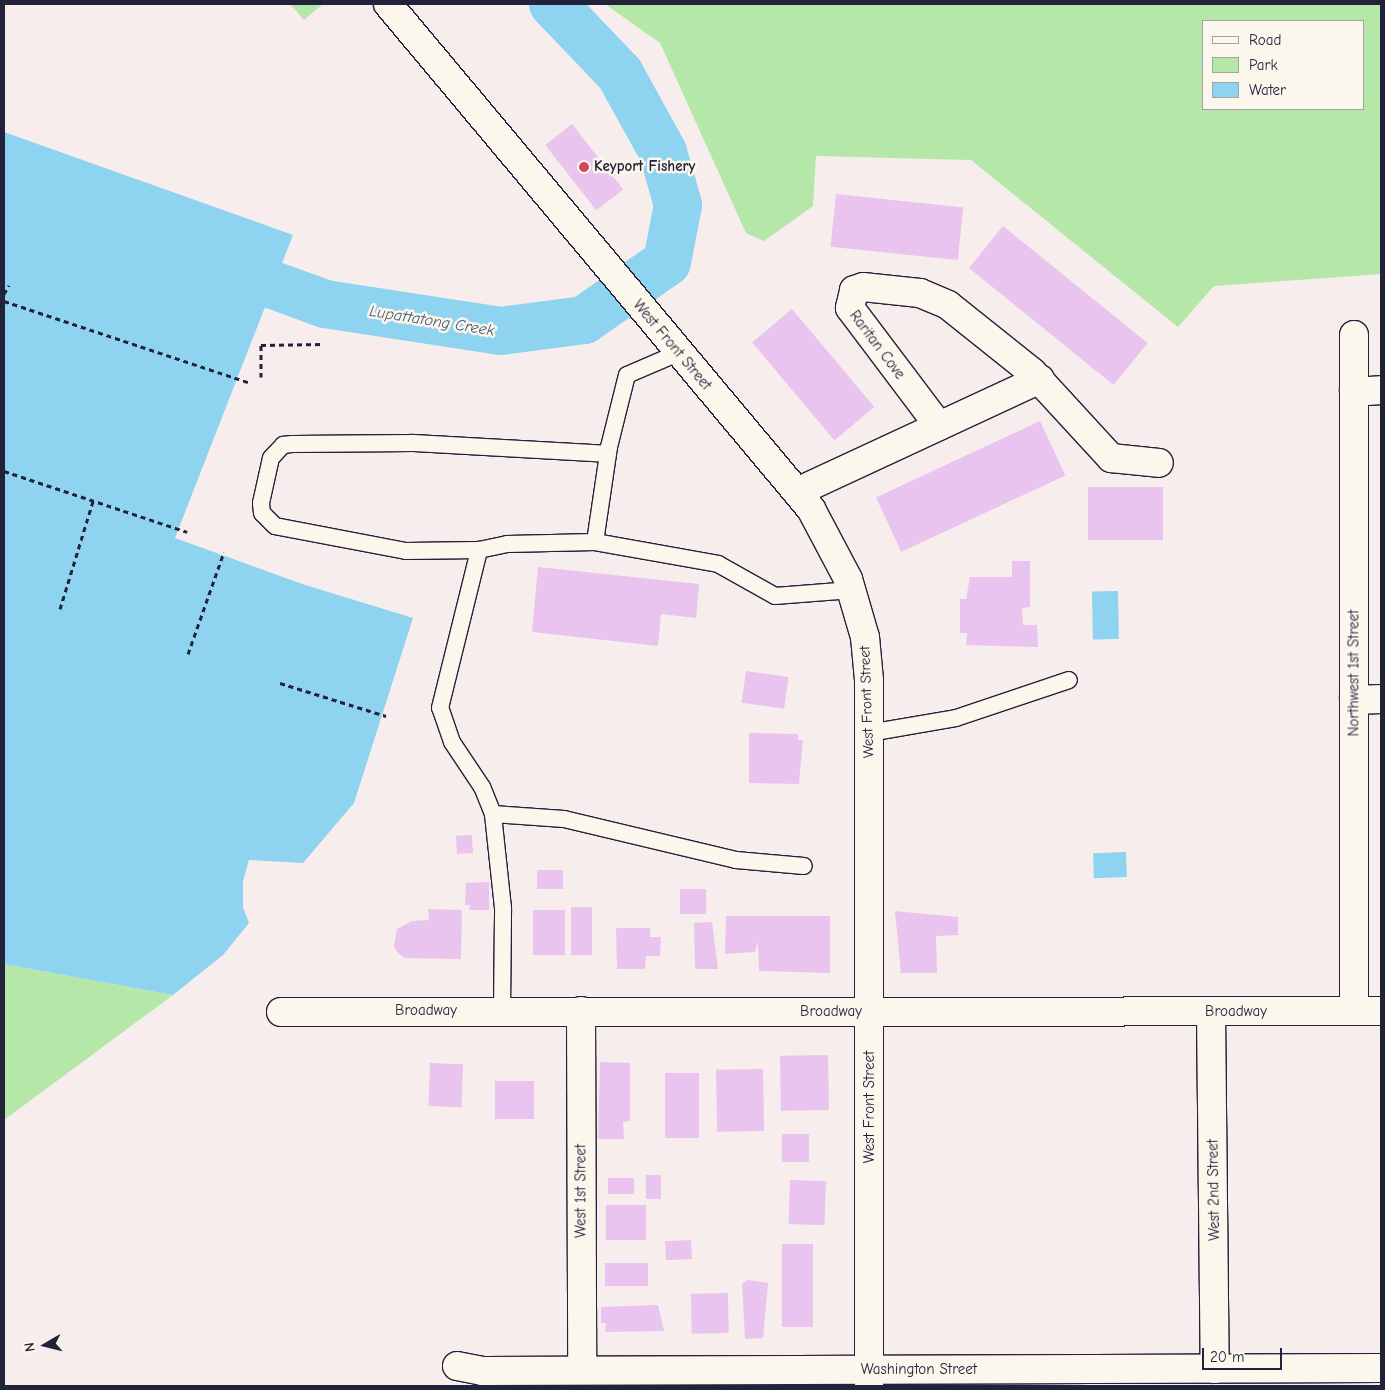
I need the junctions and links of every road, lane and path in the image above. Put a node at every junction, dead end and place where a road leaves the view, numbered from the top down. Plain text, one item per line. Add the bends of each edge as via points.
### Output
1 (388, 4) edge
2 (9, 285) dead end
3 (4, 294) edge
4 (4, 301) edge
5 (1354, 336) dead end
6 (322, 344) dead end
7 (678, 352) junction
8 (261, 378) dead end
9 (1040, 379) junction
10 (248, 382) dead end
11 (1381, 390) edge
12 (1354, 392) junction
13 (939, 426) junction
14 (607, 454) junction
15 (1159, 463) dead end
16 (4, 471) edge
17 (797, 492) junction
18 (92, 501) junction
19 (187, 532) dead end
20 (594, 542) junction
21 (479, 550) junction
22 (224, 552) dead end
23 (852, 590) junction
24 (60, 609) dead end
25 (188, 654) dead end
26 (1069, 680) dead end
27 (280, 683) dead end
28 (1381, 699) edge
29 (1354, 700) junction
30 (386, 716) dead end
31 (869, 733) junction
32 (493, 814) junction
33 (804, 866) dead end
34 (1354, 1010) junction
35 (502, 1011) junction
36 (581, 1011) junction
37 (1381, 1011) edge
38 (281, 1012) dead end
39 (870, 1012) junction
40 (1211, 1012) junction
41 (457, 1366) dead end
42 (1381, 1368) edge
43 (1214, 1369) junction
44 (582, 1370) junction
45 (869, 1378) edge

1 - 7 street, West Front Street
2 - 3 path
4 - 10 path
5 - 12 street, Northwest 1st Street
6 - 8 path via 262,345
7 - 14 lane via 627,375
7 - 17 street, West Front Street
9 - 13 street
9 - 13 street, Raritan Cove via 948,305 920,293 858,287 849,296 850,308
9 - 15 street, Raritan Cove via 1111,458
11 - 12 street
12 - 29 street, Northwest 1st Street
13 - 17 street
14 - 20 lane
14 - 21 lane via 413,443 302,444 283,445 271,458 261,503 262,513 275,526 406,551
16 - 18 path
17 - 23 street, West Front Street via 833,546
18 - 19 path
18 - 24 path
20 - 21 lane via 507,544
20 - 23 lane via 718,564 774,596
21 - 32 lane via 440,708 452,742 482,787
22 - 25 path
23 - 31 street, West Front Street via 865,637
26 - 31 lane via 956,718
27 - 30 path
28 - 29 street
29 - 34 street, Northwest 1st Street
31 - 39 street, West Front Street
32 - 33 lane via 564,819 736,860
32 - 35 lane via 503,908
34 - 37 street, Broadway
34 - 40 street, Broadway
35 - 36 street, Broadway
35 - 38 street, Broadway
36 - 39 street, Broadway
36 - 44 street, West 1st Street
39 - 40 street, Broadway
39 - 45 street, West Front Street
40 - 43 street, West 2nd Street
41 - 44 street, Washington Street via 482,1371
42 - 43 street, Washington Street
43 - 45 street, Washington Street
44 - 45 street, Washington Street

